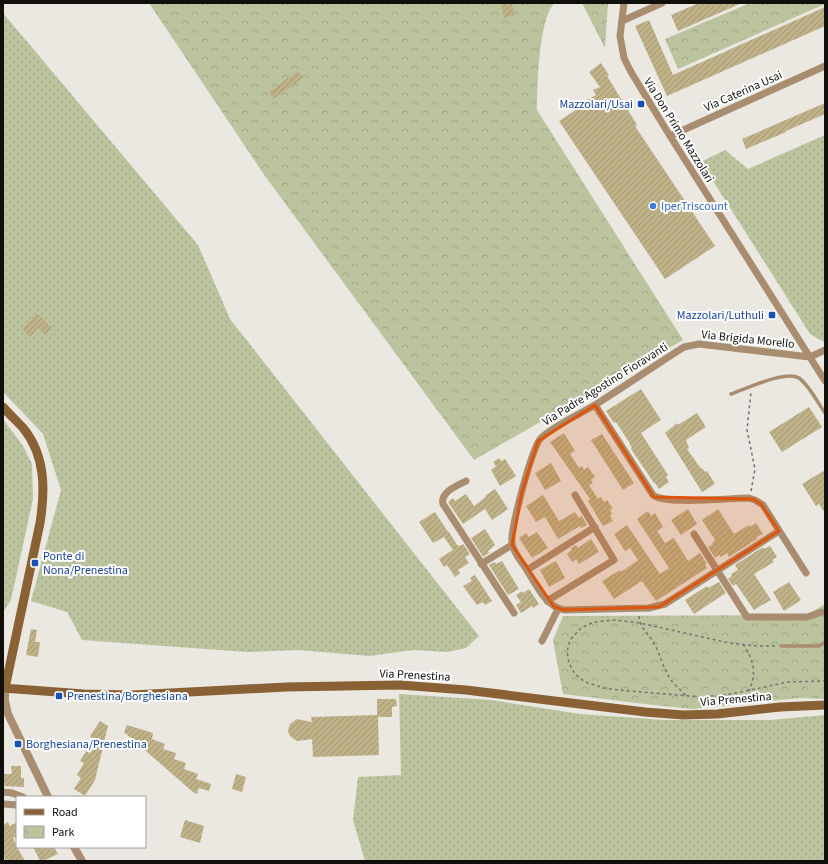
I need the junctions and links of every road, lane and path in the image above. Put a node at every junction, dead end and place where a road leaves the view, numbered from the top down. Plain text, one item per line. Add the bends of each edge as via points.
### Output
1 (624, 3) edge
2 (662, 3) edge
3 (622, 21) junction
4 (825, 66) edge
5 (670, 136) junction
6 (684, 347) joint
7 (825, 350) edge
8 (810, 357) junction
9 (825, 381) edge
10 (751, 387) junction
11 (731, 394) dead end
12 (595, 405) junction
13 (3, 407) edge
14 (825, 413) edge
15 (466, 480) dead end
16 (575, 495) dead end
17 (749, 498) junction
18 (595, 527) junction
19 (779, 531) junction
20 (694, 534) dead end
21 (512, 544) junction
22 (481, 564) junction
23 (527, 570) junction
24 (717, 572) junction
25 (806, 573) dead end
26 (547, 601) junction
27 (558, 609) junction
28 (822, 612) dead end
29 (514, 613) dead end
30 (640, 623) junction
31 (542, 641) dead end
32 (825, 642) edge
33 (743, 644) junction
34 (781, 646) joint
35 (825, 681) edge
36 (4, 688) edge
37 (749, 691) junction
38 (686, 696) junction
39 (825, 705) edge
40 (3, 792) edge
41 (20, 796) edge
42 (48, 796) edge
43 (3, 804) edge
44 (16, 805) edge
45 (75, 848) edge
46 (82, 861) edge

1 - 3 street, Via Don Primo Mazzolari
2 - 3 street
3 - 5 street, Via Don Primo Mazzolari via 621,43 627,65
4 - 5 street, Via Caterina Usai
5 - 8 street, Via Don Primo Mazzolari
6 - 8 street, Via Brigida Morello via 699,344
6 - 12 street, Via Padre Agostino Fioravanti
7 - 8 street
8 - 9 street, Via Don Primo Mazzolari
10 - 11 lane
10 - 14 lane via 782,376 796,377 804,383
10 - 17 path via 747,430 755,469
12 - 17 street via 654,497 680,500
12 - 21 street, Via Padre Agostino Fioravanti via 544,436 536,444 522,491
13 - 36 main road via 34,443 44,480 40,523
15 - 22 street via 444,495 442,502
16 - 18 street
17 - 19 street via 761,504
18 - 23 street
18 - 26 street via 614,560
19 - 24 street
19 - 25 street
20 - 24 street
21 - 22 street
21 - 23 street
22 - 29 street
23 - 26 street
24 - 27 street via 659,607
24 - 28 street via 747,617 807,617
26 - 27 street
27 - 31 street
30 - 33 path
30 - 38 path via 658,650 664,669
30 - 38 path via 615,620 594,622 580,628 570,640 568,652 569,663 575,674 585,682 604,688
32 - 34 lane via 820,646
33 - 34 path
33 - 37 path via 754,671
35 - 37 path via 788,682
36 - 39 main road, Via Prenestina via 132,695 286,686 395,685 466,690 678,715
36 - 42 street via 8,714
37 - 38 path via 702,697
40 - 41 street
43 - 44 street
45 - 46 street

